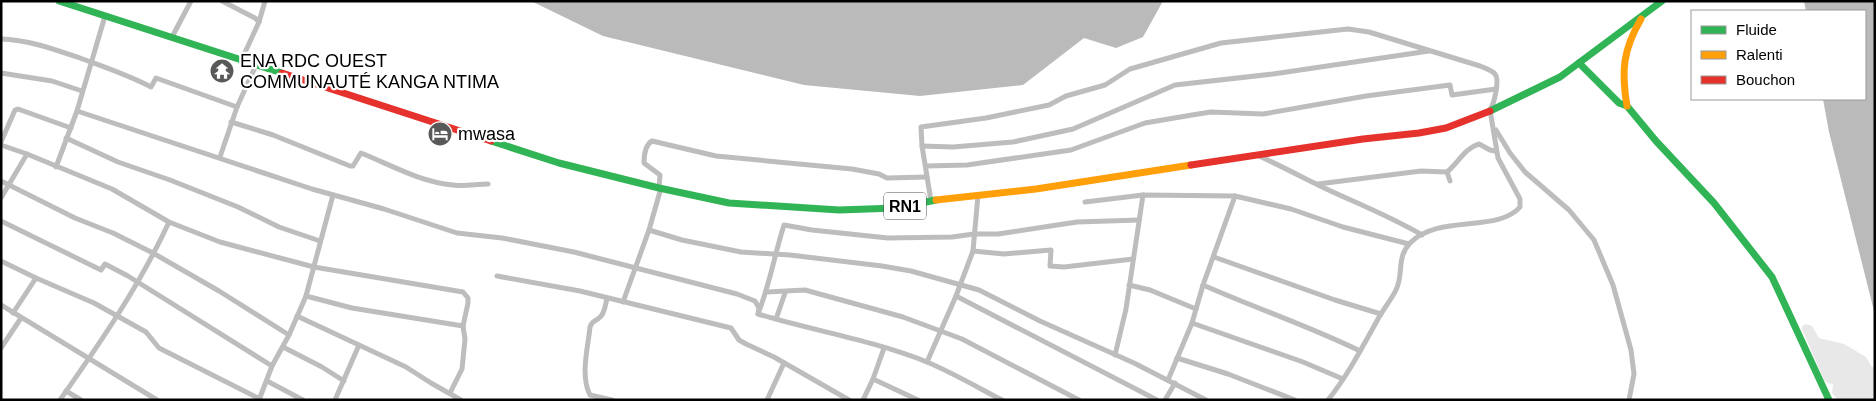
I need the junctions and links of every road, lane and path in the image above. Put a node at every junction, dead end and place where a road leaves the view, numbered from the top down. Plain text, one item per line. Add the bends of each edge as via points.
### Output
1 (59, 1) edge
2 (191, 1) edge
3 (222, 1) edge
4 (265, 1) edge
5 (1662, 1) edge
6 (1643, 15) junction
7 (105, 16) junction
8 (259, 22) junction
9 (172, 37) junction
10 (1, 39) edge
11 (1432, 51) junction
12 (242, 59) junction
13 (91, 62) junction
14 (1578, 64) junction
15 (256, 65) junction
16 (1, 73) edge
17 (1496, 89) junction
18 (82, 91) junction
19 (1627, 106) junction
20 (237, 107) junction
21 (1490, 110) junction
22 (77, 111) junction
23 (231, 122) junction
24 (1493, 123) junction
25 (71, 128) junction
26 (66, 138) junction
27 (1, 144) edge
28 (922, 146) junction
29 (1495, 151) junction
30 (27, 154) junction
31 (1259, 156) junction
32 (220, 157) junction
33 (926, 166) junction
34 (56, 167) junction
35 (1447, 172) junction
36 (927, 177) junction
37 (1, 181) edge
38 (1450, 181) dead end
39 (488, 184) dead end
40 (1317, 184) junction
41 (9, 186) junction
42 (660, 188) junction
43 (332, 195) junction
44 (978, 195) junction
45 (1143, 195) junction
46 (1235, 196) junction
47 (1, 198) edge
48 (931, 201) junction
49 (1084, 202) dead end
50 (1139, 220) junction
51 (1, 221) edge
52 (170, 222) junction
53 (649, 230) junction
54 (974, 234) junction
55 (1422, 235) junction
56 (320, 241) junction
57 (1409, 244) junction
58 (972, 251) junction
59 (153, 253) junction
60 (775, 254) junction
61 (1214, 257) junction
62 (1133, 259) junction
63 (1, 261) edge
64 (314, 267) junction
65 (636, 268) junction
66 (497, 276) dead end
67 (36, 278) junction
68 (136, 282) junction
69 (960, 285) junction
70 (1128, 285) junction
71 (1203, 285) junction
72 (767, 292) junction
73 (785, 292) junction
74 (306, 296) junction
75 (956, 296) junction
76 (607, 299) junction
77 (623, 302) junction
78 (1, 305) edge
79 (1196, 309) junction
80 (13, 313) junction
81 (758, 314) junction
82 (1381, 314) junction
83 (117, 315) junction
84 (298, 316) junction
85 (21, 318) junction
86 (776, 320) junction
87 (1192, 323) junction
88 (463, 326) junction
89 (942, 330) junction
90 (289, 335) junction
91 (359, 345) junction
92 (2, 347) edge
93 (283, 347) junction
94 (884, 348) junction
95 (1360, 351) junction
96 (1115, 355) junction
97 (1176, 358) junction
98 (90, 359) junction
99 (927, 362) junction
100 (784, 363) junction
101 (272, 366) junction
102 (873, 379) junction
103 (1343, 379) junction
104 (1168, 380) junction
105 (267, 381) junction
106 (344, 381) junction
107 (1175, 383) junction
108 (66, 391) junction
109 (450, 393) junction
110 (259, 399) edge
111 (60, 400) edge
112 (81, 400) edge
113 (157, 400) edge
114 (303, 400) edge
115 (335, 400) edge
116 (461, 400) edge
117 (612, 400) edge
118 (767, 400) edge
119 (849, 400) edge
120 (863, 400) edge
121 (918, 400) edge
122 (1002, 400) edge
123 (1078, 400) edge
124 (1157, 400) edge
125 (1165, 400) edge
126 (1206, 400) edge
127 (1295, 400) edge
128 (1328, 400) edge
129 (1629, 400) edge
130 (1829, 400) edge

1 - 7 main road, RN1
2 - 9 street
3 - 8 street
4 - 8 street
5 - 6 main road, RN1
6 - 14 main road, RN1
6 - 19 main road via 1623,56 1622,76
7 - 9 main road, RN1
7 - 13 street
8 - 12 street
9 - 12 main road, RN1
10 - 13 street via 41,44
11 - 17 street via 1493,72 1498,79
11 - 28 street via 1176,85 1073,129 1013,142
11 - 28 street via 1348,29 1221,43 1130,69 1106,85 1066,96 1049,105 922,127
12 - 15 main road, RN1
13 - 18 street
13 - 20 street via 151,87 156,78
14 - 19 main road via 1619,103
14 - 21 main road, RN1 via 1526,95
15 - 20 street
15 - 42 main road, RN1 via 558,163
16 - 18 street via 52,81
17 - 21 street
17 - 33 street via 1452,95 1450,84 1263,114 1211,112 1145,123 1071,150 967,165
18 - 22 street
19 - 130 main road via 1714,203 1772,277
20 - 23 street
21 - 24 street
21 - 31 main road, RN1 via 1446,128
22 - 25 street
22 - 32 street
23 - 32 street
23 - 39 street via 350,166 361,153 411,175 439,182
24 - 29 street
24 - 129 street via 1510,153 1526,172 1569,210 1594,240 1613,285 1631,350 1634,374
25 - 26 street
25 - 27 street via 18,109
26 - 34 street
26 - 56 street via 118,162
27 - 30 street
28 - 33 street
29 - 35 street via 1477,144 1472,146
29 - 55 street via 1520,199 1517,211 1501,218 1442,227
30 - 34 street
30 - 41 street
31 - 40 street
31 - 44 main road, RN1 via 1036,190
32 - 43 street
33 - 36 street
34 - 52 street via 112,189
35 - 38 street
35 - 40 street
36 - 42 street via 887,178 852,169 716,156 652,141 648,144 644,163 660,176
36 - 48 street
37 - 41 street
40 - 55 street via 1396,219
41 - 47 street
41 - 59 street
42 - 48 main road, RN1 via 729,203 839,210 896,208
42 - 53 street
43 - 56 street
43 - 65 street via 457,233 574,252
44 - 48 main road, RN1
44 - 54 street
45 - 46 street
45 - 49 street
45 - 50 street
46 - 57 street
46 - 61 street
50 - 54 street via 1077,222 998,234
50 - 62 street
51 - 68 street via 101,270 105,264
52 - 59 street
52 - 64 street via 220,242
53 - 60 street via 741,252
53 - 65 street
54 - 58 street
54 - 60 street via 952,238 888,238 784,225
55 - 57 street
56 - 64 street
57 - 82 street via 1400,263 1398,286
58 - 62 street via 1004,254 1051,250 1050,266 1064,267
58 - 69 street
59 - 68 street
59 - 90 street
60 - 69 street via 882,266
60 - 72 street
61 - 71 street
61 - 82 street
62 - 70 street
63 - 67 street
64 - 74 street
64 - 88 street via 463,292 468,303
65 - 77 street
65 - 81 street via 737,294 755,301
66 - 76 street
67 - 80 street
67 - 83 street
68 - 83 street
68 - 101 street
69 - 75 street
69 - 96 street via 979,290
70 - 79 street via 1150,290
70 - 96 street
71 - 79 street
71 - 95 street
72 - 73 street
72 - 81 street
73 - 86 street
73 - 89 street via 805,290
74 - 84 street
74 - 88 street via 352,308
75 - 89 street
75 - 124 street
76 - 77 street
76 - 117 street via 604,313 590,327 586,386 590,395
77 - 100 street via 730,328 739,340
78 - 80 street
79 - 87 street
80 - 85 street
81 - 86 street
82 - 95 street
83 - 98 street
83 - 110 street via 146,332 159,348
84 - 90 street
84 - 91 street
85 - 92 street
85 - 98 street
86 - 94 street
87 - 97 street
87 - 103 street
88 - 109 street via 462,369
89 - 99 street
89 - 123 street
90 - 93 street
91 - 106 street
91 - 109 street
93 - 101 street
93 - 106 street
94 - 99 street
94 - 102 street
95 - 103 street
96 - 104 street
97 - 104 street
97 - 127 street
98 - 108 street
98 - 113 street
99 - 122 street
100 - 118 street
100 - 119 street
101 - 105 street
102 - 120 street
102 - 121 street
103 - 128 street
104 - 107 street
105 - 110 street
105 - 114 street
106 - 115 street
107 - 125 street
107 - 126 street
108 - 111 street
108 - 112 street
109 - 116 street

